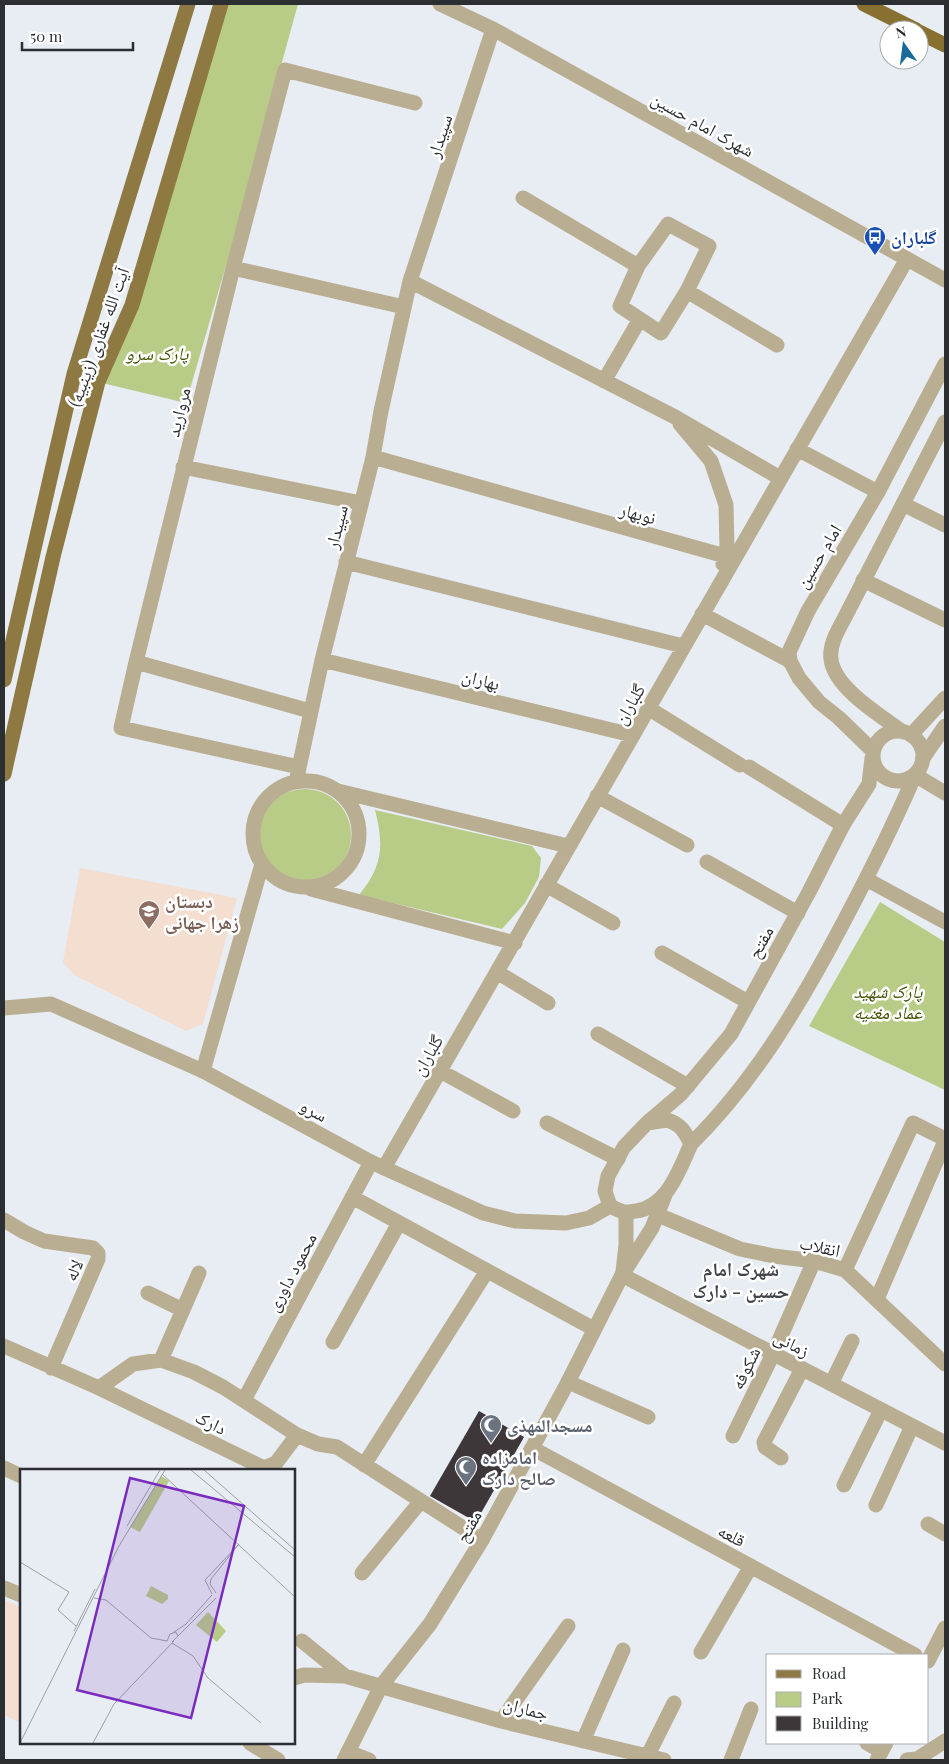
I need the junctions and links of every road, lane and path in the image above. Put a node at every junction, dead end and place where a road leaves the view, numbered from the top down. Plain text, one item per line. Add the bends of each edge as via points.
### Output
1 (188, 4) edge
2 (221, 4) edge
3 (440, 4) edge
4 (864, 4) edge
5 (895, 20) edge
6 (493, 29) junction
7 (929, 37) edge
8 (945, 45) edge
9 (415, 103) dead end
10 (523, 198) dead end
11 (907, 259) junction
12 (638, 266) junction
13 (233, 268) junction
14 (945, 280) edge
15 (410, 282) junction
16 (688, 291) junction
17 (404, 306) junction
18 (640, 319) junction
19 (777, 344) dead end
20 (945, 364) edge
21 (604, 381) junction
22 (675, 417) junction
23 (945, 423) edge
24 (797, 449) junction
25 (373, 457) junction
26 (183, 467) junction
27 (780, 478) junction
28 (878, 492) junction
29 (361, 503) junction
30 (903, 504) junction
31 (945, 525) edge
32 (726, 556) junction
33 (346, 562) junction
34 (863, 580) junction
35 (718, 586) junction
36 (702, 614) junction
37 (945, 620) edge
38 (684, 646) junction
39 (322, 660) junction
40 (790, 661) junction
41 (136, 662) junction
42 (4, 680) edge
43 (945, 698) edge
44 (648, 708) junction
45 (310, 711) junction
46 (945, 726) edge
47 (907, 733) junction
48 (632, 735) junction
49 (873, 754) junction
50 (923, 758) junction
51 (298, 766) junction
52 (4, 774) edge
53 (915, 775) junction
54 (296, 782) junction
55 (338, 791) junction
56 (945, 793) edge
57 (597, 796) junction
58 (843, 825) junction
59 (687, 845) dead end
60 (568, 846) junction
61 (707, 862) dead end
62 (262, 864) junction
63 (866, 879) junction
64 (546, 886) junction
65 (306, 887) junction
66 (798, 913) junction
67 (945, 922) edge
68 (614, 923) dead end
69 (514, 943) junction
70 (662, 953) dead end
71 (497, 972) junction
72 (748, 1002) junction
73 (548, 1003) dead end
74 (4, 1008) edge
75 (598, 1034) dead end
76 (203, 1071) junction
77 (440, 1071) junction
78 (688, 1086) junction
79 (513, 1111) dead end
80 (547, 1123) dead end
81 (647, 1123) junction
82 (945, 1140) edge
83 (691, 1144) junction
84 (618, 1159) junction
85 (378, 1165) junction
86 (665, 1195) junction
87 (352, 1197) junction
88 (610, 1206) junction
89 (626, 1212) junction
90 (658, 1215) junction
91 (4, 1220) edge
92 (399, 1223) junction
93 (814, 1261) junction
94 (845, 1270) junction
95 (487, 1271) junction
96 (199, 1273) dead end
97 (622, 1275) junction
98 (148, 1293) dead end
99 (877, 1299) junction
100 (183, 1310) junction
101 (594, 1329) junction
102 (852, 1341) dead end
103 (334, 1342) dead end
104 (4, 1346) edge
105 (773, 1354) junction
106 (161, 1360) junction
107 (945, 1364) edge
108 (51, 1368) junction
109 (802, 1369) junction
110 (568, 1382) junction
111 (831, 1384) junction
112 (98, 1388) junction
113 (244, 1400) junction
114 (881, 1410) junction
115 (648, 1417) dead end
116 (912, 1426) junction
117 (297, 1435) junction
118 (733, 1436) dead end
119 (945, 1443) edge
120 (532, 1448) junction
121 (781, 1458) dead end
122 (364, 1465) junction
123 (4, 1468) edge
124 (20, 1476) edge
125 (844, 1485) dead end
126 (421, 1501) junction
127 (876, 1505) dead end
128 (928, 1524) dead end
129 (945, 1534) edge
130 (482, 1540) junction
131 (751, 1566) junction
132 (362, 1573) dead end
133 (4, 1588) edge
134 (20, 1595) edge
135 (568, 1626) dead end
136 (945, 1628) edge
137 (302, 1640) dead end
138 (623, 1650) dead end
139 (701, 1652) dead end
140 (913, 1654) edge
141 (929, 1660) edge
142 (345, 1676) junction
143 (295, 1678) edge
144 (381, 1686) junction
145 (674, 1703) dead end
146 (752, 1708) dead end
147 (501, 1721) junction
148 (583, 1741) junction
149 (945, 1741) edge
150 (252, 1744) edge
151 (869, 1744) edge
152 (881, 1751) edge
153 (346, 1756) edge
154 (648, 1757) junction
155 (278, 1760) edge
156 (369, 1760) edge
157 (664, 1760) edge
158 (731, 1760) edge
159 (907, 1760) edge

1 - 42 main road, آیت الله غفاری (زینبیه) via 74,374
2 - 52 main road, آیت الله غفاری (زینبیه) via 132,305 98,382 53,557
3 - 6 street, شهرک امام حسین
4 - 5 highway
6 - 11 street, شهرک امام حسین
6 - 15 street, سپیدار
7 - 8 highway
9 - 13 street, مروارید via 285,70
10 - 12 street
11 - 14 street, شهرک امام حسین
11 - 24 street, گلباران
12 - 16 street via 668,224 709,246
12 - 18 street via 620,306
13 - 17 street
13 - 26 street, مروارید
15 - 17 street, سپیدار
15 - 21 street
16 - 18 street via 661,333
16 - 19 street
17 - 25 street, سپیدار
18 - 21 street
20 - 28 street, امام حسین
21 - 22 street
22 - 27 street
22 - 32 street via 711,461 726,505
23 - 30 street
24 - 27 street, گلباران
24 - 28 street
25 - 29 street, سپیدار
25 - 32 street, نوبهار
26 - 29 street
26 - 41 street, مروارید
27 - 35 street, گلباران
28 - 40 street, امام حسین via 808,611 789,652
29 - 33 street, سپیدار
30 - 31 street
30 - 34 street
32 - 35 street
33 - 38 street
33 - 39 street, سپیدار
34 - 37 street
34 - 47 street via 834,638 831,659 839,679 860,701
35 - 36 street, گلباران
36 - 38 street, گلباران
36 - 40 street
38 - 44 street, گلباران
39 - 45 street, سپیدار
39 - 48 street, بهاران
40 - 49 street via 818,702 839,718
41 - 45 street
41 - 51 street, مروارید via 121,728
43 - 47 street
44 - 48 street, گلباران
44 - 58 street
45 - 51 street, سپیدار
46 - 50 street
47 - 49 street via 895,731 881,738
47 - 50 street via 920,745
48 - 57 street, گلباران
49 - 53 street via 877,771 889,780 903,781
49 - 58 street, مفتح via 869,784
50 - 53 street
51 - 54 street, سپیدار
53 - 56 street
53 - 63 street
54 - 55 street via 322,782
54 - 62 street via 285,784 271,793 253,822 252,839 256,856
55 - 60 street
55 - 65 street via 351,804 359,821 360,840 354,858 344,873 328,883
57 - 59 street
57 - 60 street, گلباران
58 - 66 street, مفتح
60 - 64 street, گلباران
61 - 66 street
62 - 65 street via 279,881
62 - 76 street
63 - 67 street
63 - 83 street via 797,1005 723,1110
64 - 68 street
64 - 69 street, گلباران
65 - 69 street
66 - 72 street, مفتح
69 - 71 street, گلباران
70 - 72 street
71 - 73 street
71 - 77 street, گلباران
72 - 78 street, مفتح via 731,1034
74 - 76 street, سرو via 51,1004
75 - 78 street
76 - 85 street, سرو
77 - 79 street
77 - 85 street, گلباران
78 - 81 street, مفتح
80 - 84 street
81 - 83 street via 667,1120 676,1123
81 - 84 street via 624,1147
82 - 94 street via 913,1123
82 - 99 street
83 - 86 street
84 - 88 street via 608,1176 605,1191
85 - 87 street, محمود داوری
85 - 88 street, سرو via 483,1213 515,1220 566,1223 589,1218
86 - 89 street via 643,1210
86 - 90 street, مفتح
87 - 92 street
87 - 113 street, محمود داوری
88 - 89 street
89 - 97 street
90 - 93 street, انقلاب via 740,1249
90 - 97 street, مفتح
91 - 108 street, لاله via 44,1241 93,1248 98,1253
92 - 95 street
92 - 103 street
93 - 94 street, انقلاب
93 - 105 street, شکوفه
94 - 99 street, انقلاب
95 - 101 street
95 - 122 street
96 - 100 street
97 - 101 street, مفتح
97 - 105 street, زمانی
98 - 100 street
99 - 107 street, انقلاب
100 - 106 street
101 - 110 street, مفتح
102 - 111 street
104 - 108 street, دارک
105 - 109 street, زمانی
105 - 118 street, شکوفه
106 - 112 street, دارک via 133,1364
106 - 113 street, دارک via 194,1372
108 - 112 street, دارک
109 - 111 street, زمانی
109 - 121 street via 764,1442 765,1447
110 - 115 street
110 - 120 street, مفتح
111 - 114 street, زمانی
112 - 117 street, دارک via 264,1468 276,1462
113 - 117 street, دارک
114 - 116 street, زمانی
114 - 125 street
116 - 119 street, زمانی
116 - 127 street
117 - 122 street, دارک via 336,1447
120 - 130 street, مفتح
120 - 131 street, قلعه
122 - 126 street, دارک
123 - 124 street
126 - 130 street, دارک
126 - 132 street
128 - 129 street
130 - 144 street, مفتح via 430,1624
131 - 139 street
131 - 140 street, قلعه
133 - 134 street
135 - 147 street
136 - 141 street
137 - 142 street
138 - 148 street
142 - 143 street
142 - 144 street, جماران
144 - 147 street, جماران
144 - 153 street, مفتح
145 - 154 street
146 - 158 street
147 - 148 street, جماران
148 - 154 street, جماران
149 - 159 street via 917,1759
150 - 155 street
151 - 152 street
153 - 156 street
154 - 157 street, جماران

